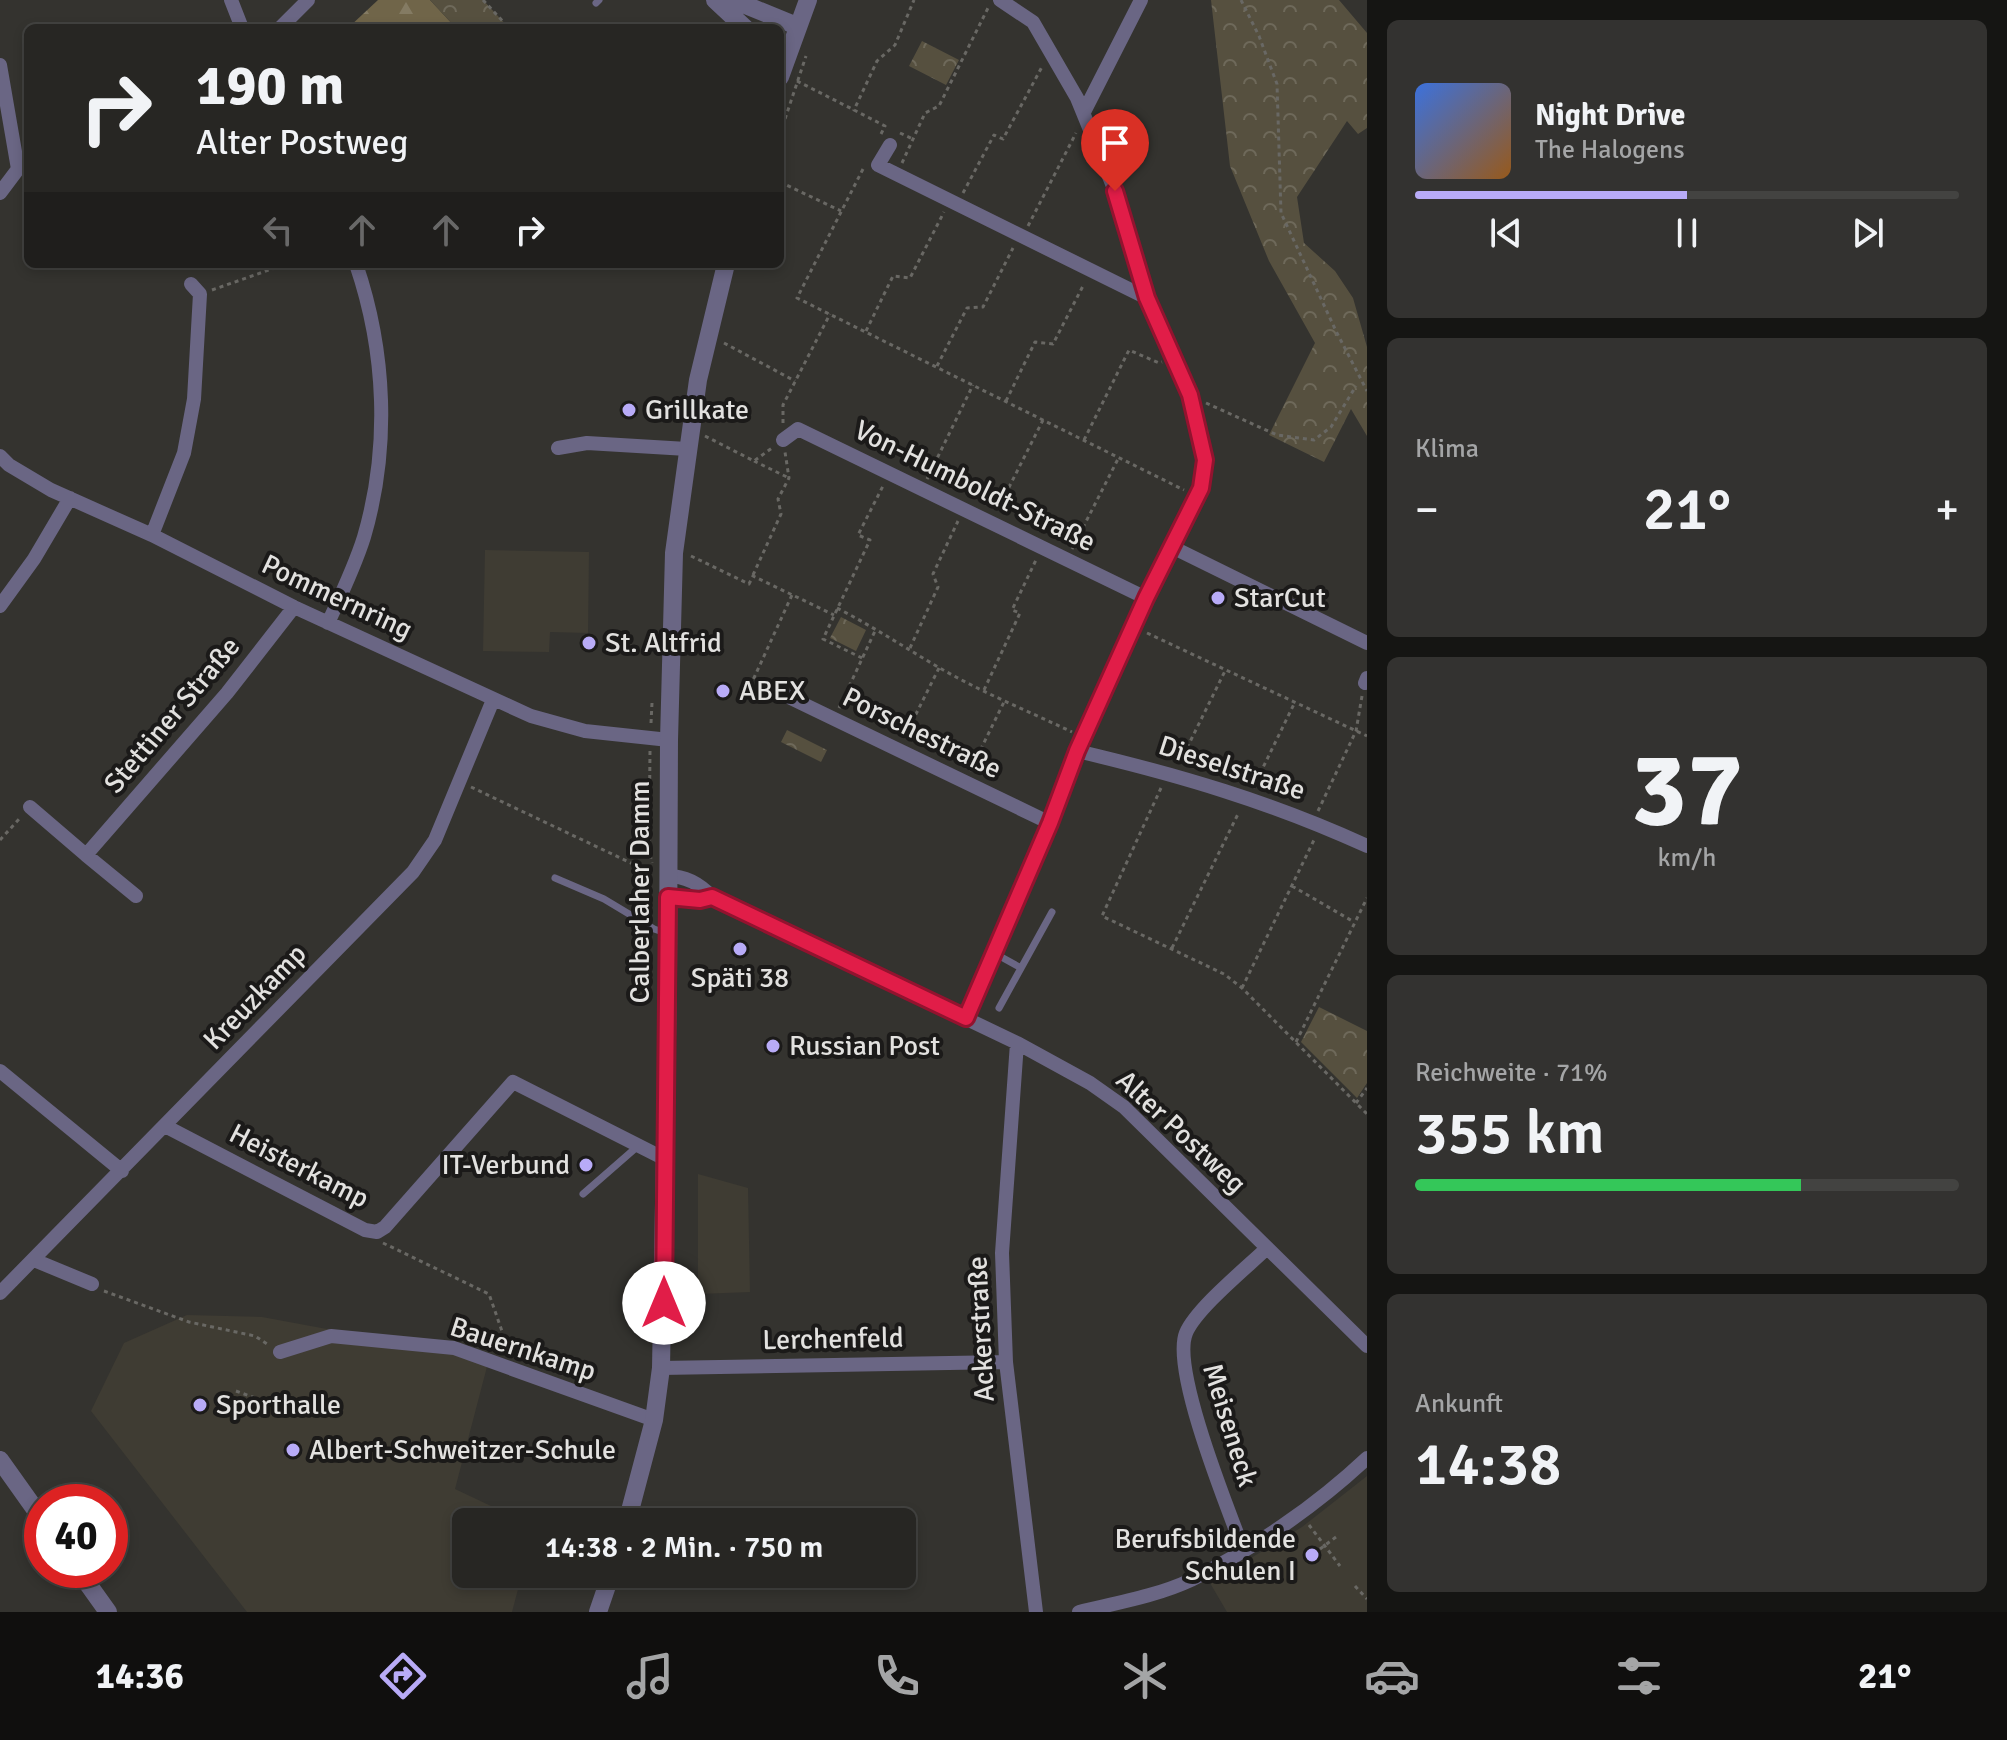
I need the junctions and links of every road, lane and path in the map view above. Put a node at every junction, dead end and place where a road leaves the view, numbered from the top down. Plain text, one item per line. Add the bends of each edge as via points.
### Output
1 (231, 0) edge
2 (308, 0) edge
3 (483, 0) edge
4 (715, 0) edge
5 (733, 0) edge
6 (808, 0) edge
7 (914, 0) edge
8 (991, 0) edge
9 (1000, 0) edge
10 (1141, 0) edge
11 (1241, 0) edge
12 (240, 24) edge
13 (284, 24) edge
14 (505, 24) edge
15 (741, 24) edge
16 (797, 26) junction
17 (809, 48) dead end
18 (1049, 53) junction
19 (784, 55) edge
20 (0, 65) edge
21 (789, 80) edge
22 (784, 110) edge
23 (854, 110) junction
24 (1084, 115) junction
25 (884, 143) joint
26 (868, 160) dead end
27 (897, 174) junction
28 (784, 184) edge
29 (0, 193) edge
30 (954, 202) junction
31 (841, 211) junction
32 (1021, 235) junction
33 (272, 268) edge
34 (357, 268) edge
35 (725, 268) edge
36 (1091, 270) junction
37 (196, 289) joint
38 (1147, 298) junction
39 (830, 314) junction
40 (866, 331) junction
41 (708, 335) junction
42 (1173, 358) junction
43 (937, 366) junction
44 (795, 381) junction
45 (974, 385) junction
46 (1356, 386) dead end
47 (1367, 391) edge
48 (1190, 395) junction
49 (1006, 401) junction
50 (1043, 420) junction
51 (689, 428) junction
52 (783, 440) junction
53 (1084, 440) junction
54 (558, 448) dead end
55 (687, 449) junction
56 (0, 456) edge
57 (1119, 457) junction
58 (754, 461) junction
59 (889, 474) junction
60 (789, 478) junction
61 (922, 489) junction
62 (1198, 497) junction
63 (70, 498) junction
64 (964, 510) junction
65 (991, 523) junction
66 (152, 535) junction
67 (1170, 546) junction
68 (1041, 547) junction
69 (674, 553) junction
70 (1067, 559) junction
71 (753, 576) junction
72 (792, 595) junction
73 (1146, 598) junction
74 (0, 606) edge
75 (294, 607) junction
76 (837, 608) junction
77 (834, 615) junction
78 (328, 623) junction
79 (1132, 627) junction
80 (875, 631) junction
81 (1367, 643) edge
82 (910, 648) junction
83 (862, 658) junction
84 (939, 668) junction
85 (1226, 669) junction
86 (1366, 680) edge
87 (772, 689) joint
88 (984, 690) junction
89 (493, 700) junction
90 (1005, 700) junction
91 (1295, 702) junction
92 (834, 719) junction
93 (1356, 731) junction
94 (1367, 736) edge
95 (669, 740) junction
96 (1080, 744) junction
97 (899, 750) junction
98 (1171, 773) junction
99 (460, 782) junction
100 (965, 782) junction
101 (1247, 797) junction
102 (30, 807) joint
103 (1050, 823) junction
104 (1317, 823) junction
105 (0, 840) edge
106 (1367, 846) edge
107 (86, 855) junction
108 (668, 876) junction
109 (555, 878) dead end
110 (1292, 886) junction
111 (136, 896) dead end
112 (668, 897) junction
113 (712, 897) junction
114 (1367, 898) edge
115 (1052, 912) dead end
116 (1354, 922) junction
117 (668, 934) junction
118 (1172, 948) junction
119 (994, 953) junction
120 (1021, 968) junction
121 (1242, 988) junction
122 (999, 1008) dead end
123 (966, 1018) junction
124 (1296, 1042) junction
125 (1017, 1043) junction
126 (0, 1071) edge
127 (1367, 1088) edge
128 (1356, 1103) junction
129 (1367, 1114) edge
130 (165, 1126) junction
131 (638, 1146) junction
132 (665, 1159) junction
133 (122, 1171) junction
134 (583, 1194) dead end
135 (377, 1232) junction
136 (1266, 1249) junction
137 (34, 1260) junction
138 (92, 1284) joint
139 (0, 1293) edge
140 (1367, 1346) edge
141 (280, 1352) joint
142 (1006, 1362) junction
143 (661, 1368) junction
144 (516, 1372) junction
145 (236, 1391) dead end
146 (272, 1404) dead end
147 (654, 1420) junction
148 (1367, 1458) edge
149 (0, 1460) edge
150 (24, 1494) edge
151 (631, 1508) edge
152 (1299, 1512) junction
153 (1336, 1537) dead end
154 (1322, 1548) junction
155 (1243, 1549) junction
156 (1340, 1566) dead end
157 (1355, 1586) dead end
158 (91, 1588) edge
159 (606, 1588) edge
160 (1367, 1599) edge
161 (108, 1612) edge
162 (598, 1612) edge
163 (1036, 1612) edge
164 (1079, 1612) edge

1 - 12 street
2 - 13 street
3 - 14 path
4 - 15 street
5 - 16 street
6 - 16 street
7 - 23 path via 895,45 877,61
8 - 27 path via 939,106 925,113
9 - 18 street via 1033,22
10 - 24 street
11 - 47 path via 1277,84 1281,213
16 - 19 street
17 - 21 path
18 - 24 street
18 - 30 path via 1003,139 994,135
19 - 21 street
20 - 29 street via 18,169
21 - 22 path
21 - 23 path
23 - 25 path via 885,126
24 - 32 path
24 - 38 street via 1115,191
25 - 27 street via 878,165
26 - 31 path
27 - 30 street
28 - 31 path
30 - 32 street
30 - 40 path via 910,278 893,276
31 - 39 path via 797,298
32 - 36 street
32 - 43 path via 983,307 967,308
33 - 37 path
34 - 78 street via 371,308 385,423 364,537
35 - 41 street, Calberlaher Damm
36 - 38 street
36 - 49 path via 1053,344 1035,342
37 - 66 street via 194,399 184,453
38 - 42 street
39 - 40 path
39 - 44 path
40 - 43 path
41 - 44 path
41 - 51 street, Calberlaher Damm
42 - 48 street
42 - 53 path via 1159,363 1129,350
43 - 45 path
44 - 52 path via 783,405
45 - 49 path
45 - 61 path
46 - 48 path via 1331,427 1314,440 1277,435
48 - 62 street via 1205,460
49 - 50 path
50 - 53 path
50 - 65 path
51 - 55 street, Calberlaher Damm
51 - 58 path
52 - 58 path
52 - 59 street, Von-Humboldt-Straße via 798,429
52 - 60 path
53 - 57 path
54 - 55 street via 587,443
55 - 69 street, Calberlaher Damm
56 - 63 street, Pommernring
57 - 62 path
57 - 70 path
58 - 60 path
59 - 61 street, Von-Humboldt-Straße
59 - 76 path via 858,535 870,540
60 - 71 path via 778,499 781,514
61 - 64 street, Von-Humboldt-Straße
62 - 67 street
63 - 66 street, Pommernring
63 - 74 street
64 - 65 street, Von-Humboldt-Straße
64 - 82 path via 933,574 938,587
65 - 68 street, Von-Humboldt-Straße
66 - 75 street, Pommernring
67 - 73 street
67 - 81 street
68 - 70 street, Von-Humboldt-Straße
68 - 88 path via 1012,610 1020,613
69 - 71 path via 749,584
69 - 95 street, Calberlaher Damm
70 - 73 street, Von-Humboldt-Straße
71 - 72 path
72 - 77 path
72 - 87 path via 753,680
73 - 79 street
75 - 78 street, Pommernring
75 - 107 street, Stettiner Straße
76 - 77 path
76 - 80 path
77 - 83 path via 823,639
78 - 89 street, Pommernring via 462,681
79 - 85 path
79 - 96 street
80 - 82 path
80 - 83 path
82 - 84 path
83 - 92 path
84 - 88 path
84 - 97 path
85 - 91 path
85 - 98 path
86 - 93 path
87 - 92 street, Porschestraße
88 - 90 path
89 - 95 street, Pommernring via 585,731
89 - 99 street, Kreuzkamp
90 - 96 path
90 - 100 path
91 - 93 path
91 - 101 path
92 - 97 street, Porschestraße
93 - 94 path
93 - 104 path
95 - 108 street, Calberlaher Damm
96 - 98 street, Dieselstraße
96 - 103 street
97 - 100 street, Porschestraße
98 - 101 street, Dieselstraße
98 - 118 path via 1102,916
99 - 108 path via 645,870
99 - 130 street, Kreuzkamp via 435,840 413,872
100 - 103 street, Porschestraße
101 - 104 street, Dieselstraße
101 - 118 path
102 - 105 path
102 - 107 street
103 - 119 street
104 - 106 street, Dieselstraße
104 - 110 path
107 - 111 street
108 - 112 street, Calberlaher Damm
108 - 113 street, Alter Postweg via 680,876
109 - 117 lane
110 - 116 path
110 - 121 path
112 - 113 street, Alter Postweg
112 - 117 street, Calberlaher Damm
113 - 123 street, Alter Postweg
114 - 116 path
115 - 120 lane
116 - 124 path
117 - 132 street, Calberlaher Damm
118 - 121 path
119 - 120 lane
119 - 123 street
120 - 122 lane
121 - 124 path
123 - 125 street, Alter Postweg
124 - 128 path
125 - 136 street, Alter Postweg via 1124,1107
125 - 142 street, Ackerstraße via 1002,1253
126 - 133 street
127 - 128 path
128 - 129 path
130 - 133 street, Kreuzkamp
130 - 135 street, Heisterkamp
131 - 132 street, Heisterkamp
131 - 134 lane
131 - 135 street, Heisterkamp via 513,1082
132 - 143 street, Calberlaher Damm
133 - 137 street, Kreuzkamp
135 - 144 path via 383,1243 489,1294
136 - 140 street, Alter Postweg
136 - 155 street, Meiseneck via 1196,1318 1182,1353 1205,1446
137 - 138 street
137 - 139 street, Kreuzkamp
138 - 141 path via 189,1322 255,1336
141 - 144 street, Bauernkamp via 331,1336 454,1348
142 - 143 street, Lerchenfeld
142 - 163 street, Ackerstraße
143 - 147 street, Calberlaher Damm
144 - 147 street, Bauernkamp
145 - 146 path
147 - 151 street, Calberlaher Damm
148 - 152 street
149 - 150 street
152 - 154 path
152 - 155 street
153 - 154 path
154 - 156 path
155 - 164 street via 1189,1581
157 - 160 path
158 - 161 street
159 - 162 street

